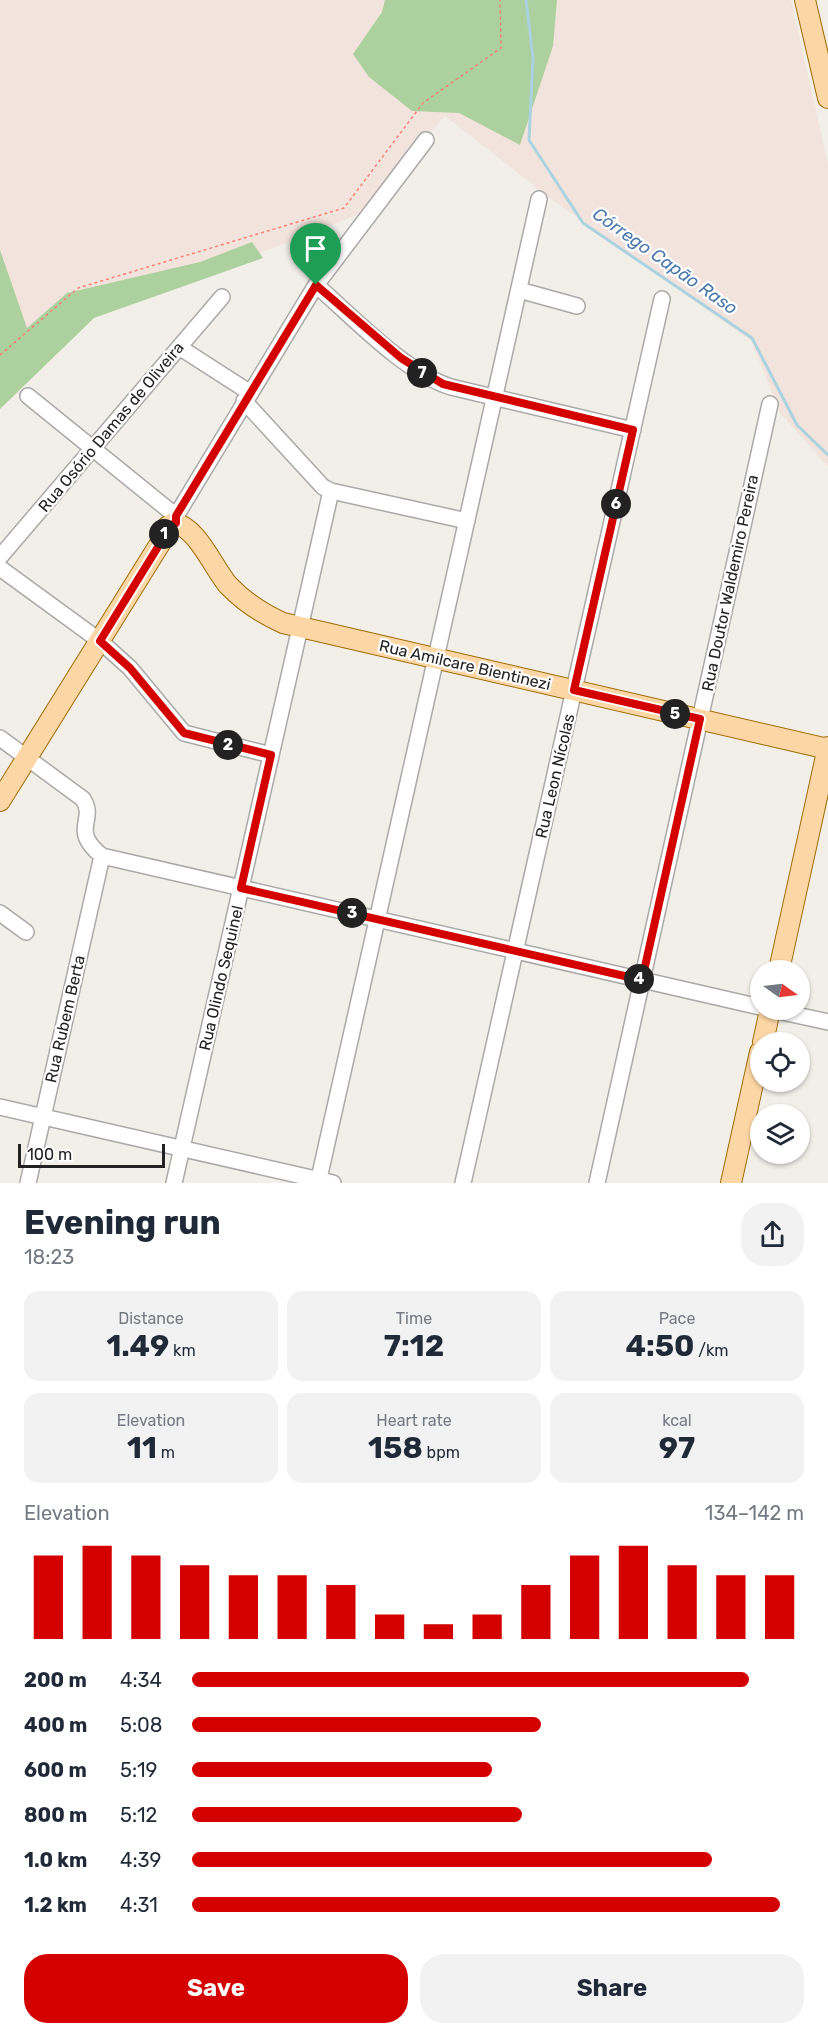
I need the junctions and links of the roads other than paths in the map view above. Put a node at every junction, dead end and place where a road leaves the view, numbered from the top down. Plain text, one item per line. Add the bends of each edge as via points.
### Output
1 (805, 0) edge
2 (828, 98) edge
3 (426, 140) dead end
4 (539, 199) dead end
5 (316, 285) junction
6 (519, 290) junction
7 (222, 297) dead end
8 (662, 299) dead end
9 (577, 306) dead end
10 (179, 347) junction
11 (28, 396) dead end
12 (247, 397) junction
13 (495, 397) junction
14 (770, 404) dead end
15 (633, 430) junction
16 (93, 448) junction
17 (331, 491) junction
18 (176, 520) junction
19 (467, 521) junction
20 (161, 542) junction
21 (198, 543) junction
22 (0, 557) edge
23 (0, 568) edge
24 (300, 627) junction
25 (100, 641) junction
26 (436, 658) junction
27 (574, 690) junction
28 (700, 719) junction
29 (0, 738) edge
30 (828, 748) edge
31 (271, 755) junction
32 (26, 759) junction
33 (0, 801) edge
34 (102, 856) junction
35 (241, 888) junction
36 (0, 913) edge
37 (377, 919) junction
38 (26, 932) dead end
39 (515, 950) junction
40 (780, 960) edge
41 (642, 980) junction
42 (750, 1005) edge
43 (810, 1018) edge
44 (828, 1022) edge
45 (751, 1092) edge
46 (0, 1107) edge
47 (43, 1116) junction
48 (182, 1148) junction
49 (323, 1182) edge
50 (28, 1183) edge
51 (174, 1183) edge
52 (463, 1183) edge
53 (597, 1183) edge
54 (731, 1183) edge

1 - 2 main road
3 - 5 street
4 - 6 street
5 - 12 street
5 - 13 street via 423,373 443,384
6 - 9 street
6 - 13 street
7 - 10 street, Rua Osório Damas de Oliveira
8 - 15 street, Rua Leon Nícolas
10 - 12 street
10 - 16 street, Rua Osório Damas de Oliveira
11 - 16 street, Rua Amilcare Bientinezi
12 - 17 street via 316,481
12 - 18 street
13 - 15 street
13 - 19 street
14 - 28 street, Rua Doutor Waldemiro Pereira
15 - 27 street, Rua Leon Nícolas
16 - 18 street, Rua Amilcare Bientinezi
16 - 22 street, Rua Osório Damas de Oliveira
17 - 19 street
17 - 24 street, Rua Olindo Sequinel
18 - 20 main road via 167,527
18 - 21 main road, Rua Amilcare Bientinezi via 191,530
19 - 26 street
20 - 21 main road via 173,536
20 - 25 main road
21 - 24 main road, Rua Amilcare Bientinezi via 228,584 253,607
23 - 25 street
24 - 26 main road, Rua Amilcare Bientinezi
24 - 31 street, Rua Olindo Sequinel
25 - 31 street via 130,668 184,733
25 - 32 main road
26 - 27 main road, Rua Amilcare Bientinezi
26 - 37 street
27 - 28 main road, Rua Amilcare Bientinezi
27 - 39 street, Rua Leon Nícolas
28 - 30 main road, Rua Amilcare Bientinezi
28 - 41 street, Rua Doutor Waldemiro Pereira
29 - 32 street
30 - 40 main road
31 - 35 street, Rua Olindo Sequinel
32 - 33 main road
32 - 34 street via 82,799 86,811 84,835
34 - 35 street
34 - 47 street, Rua Rubem Berta
35 - 37 street
35 - 48 street, Rua Olindo Sequinel
36 - 38 street
37 - 39 street
37 - 49 street
39 - 41 street
39 - 52 street, Rua Leon Nícolas
41 - 42 street
41 - 53 street, Rua Doutor Waldemiro Pereira
43 - 44 street
45 - 54 main road
46 - 47 street
47 - 48 street
47 - 50 street, Rua Rubem Berta
48 - 49 street
48 - 51 street, Rua Olindo Sequinel

